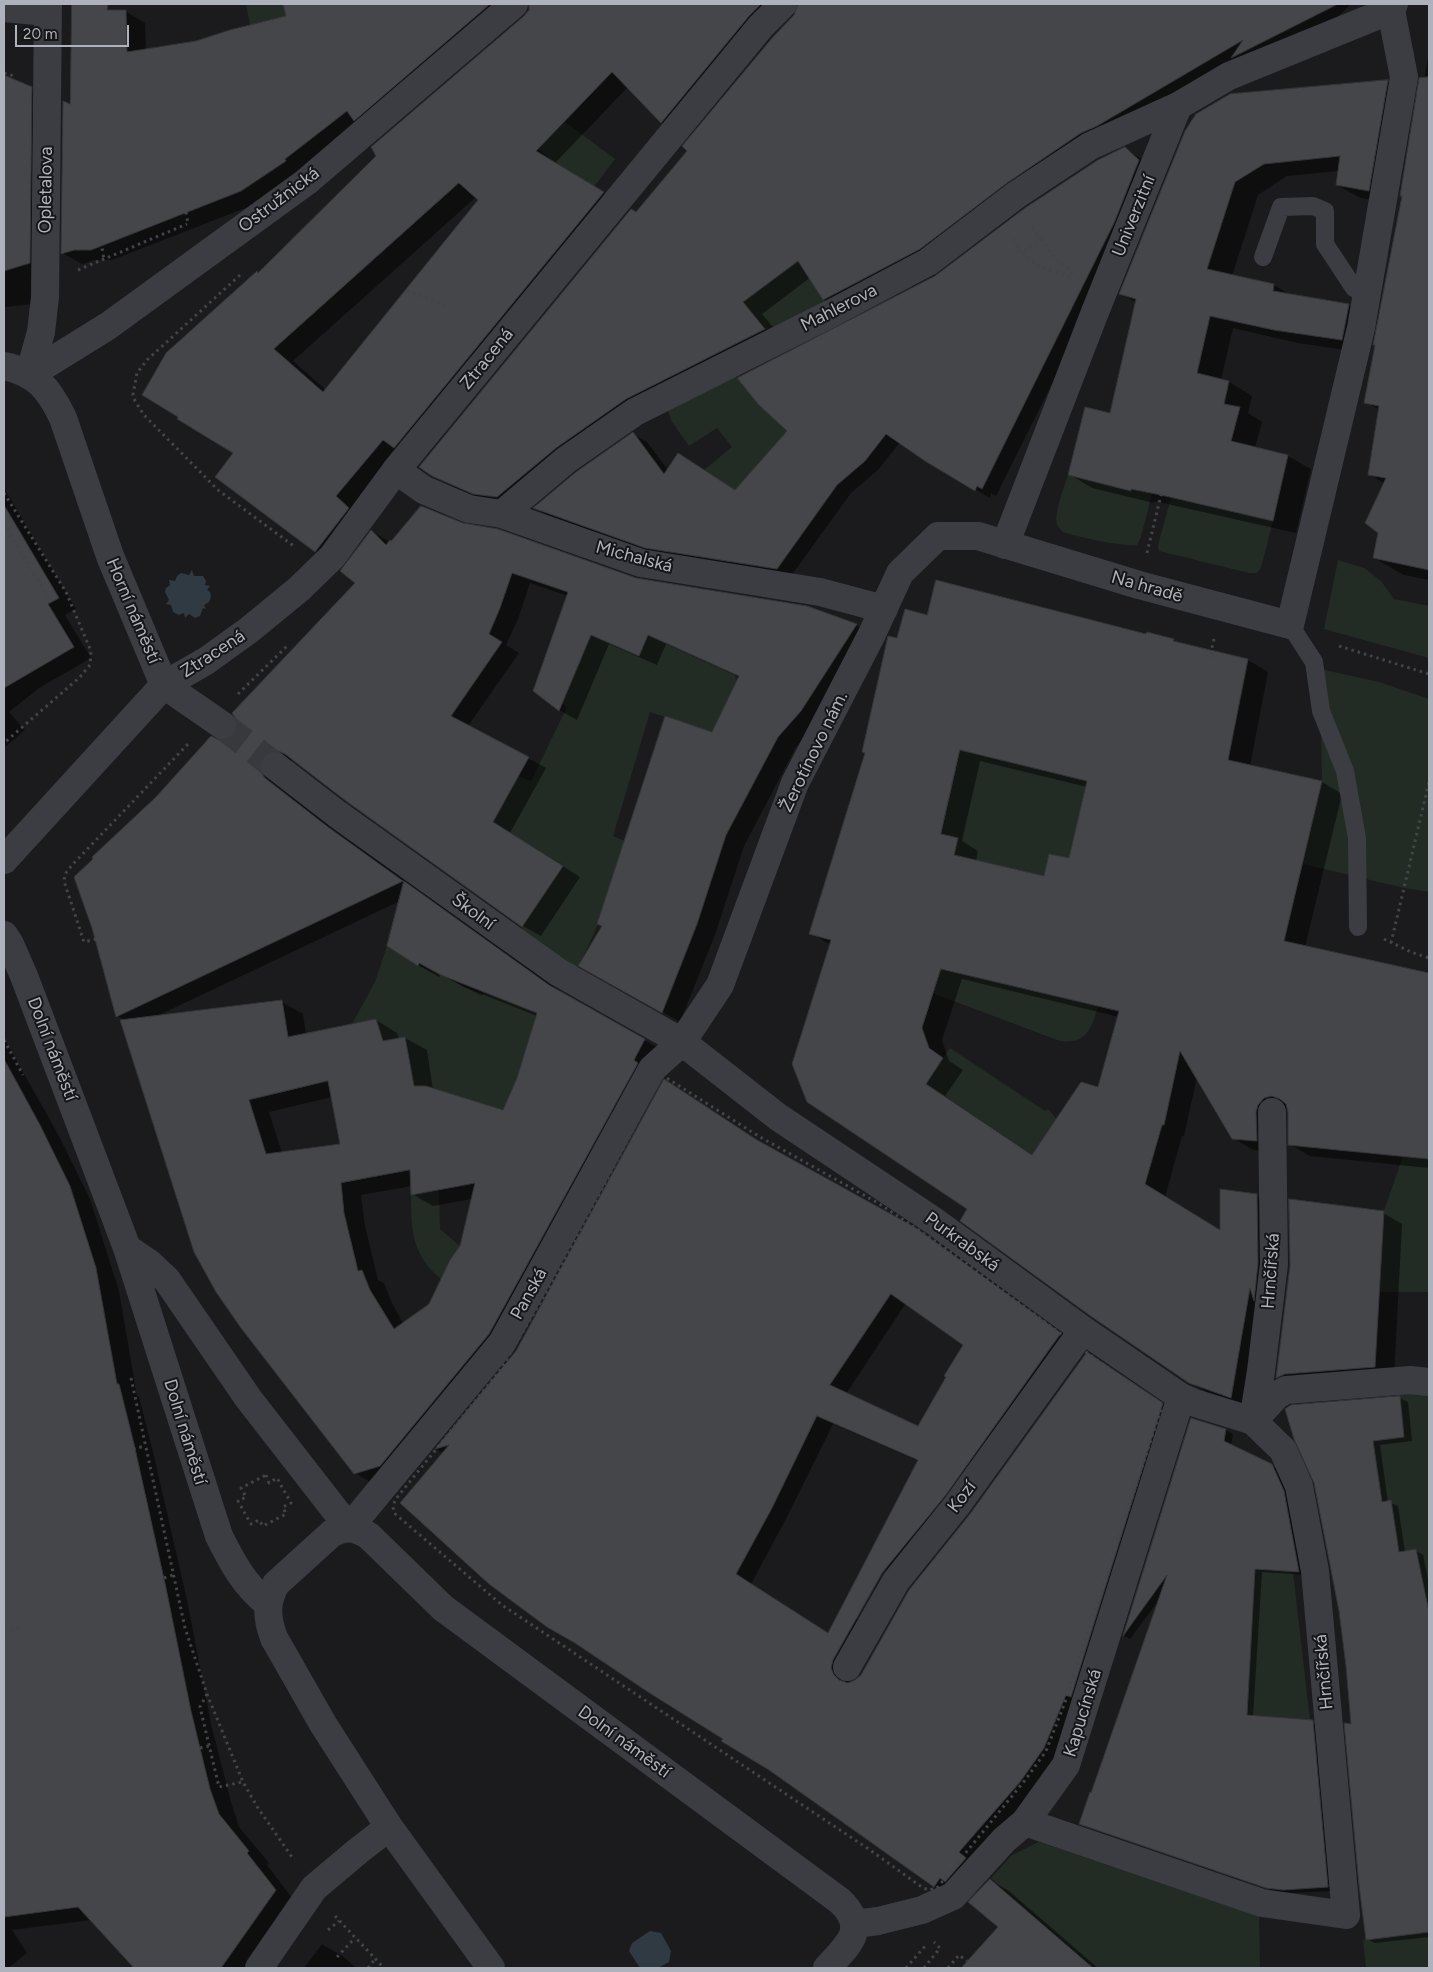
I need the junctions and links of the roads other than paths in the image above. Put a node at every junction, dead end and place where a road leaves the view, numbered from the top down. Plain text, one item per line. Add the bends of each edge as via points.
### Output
1 (514, 4) edge
2 (783, 4) edge
3 (1393, 7) edge
4 (4, 8) edge
5 (48, 8) edge
6 (1178, 106) junction
7 (1263, 257) dead end
8 (1367, 293) junction
9 (4, 366) edge
10 (29, 375) junction
11 (396, 470) junction
12 (502, 514) junction
13 (1006, 545) junction
14 (884, 609) junction
15 (1290, 625) junction
16 (164, 685) junction
17 (222, 725) tunnel mouth
18 (275, 766) tunnel mouth
19 (4, 860) edge
20 (1358, 927) road end
21 (4, 936) edge
22 (682, 1042) junction
23 (1272, 1112) dead end
24 (127, 1248) junction
25 (1078, 1337) junction
26 (1429, 1382) edge
27 (1172, 1402) junction
28 (1253, 1421) junction
29 (349, 1528) junction
30 (267, 1603) junction
31 (847, 1667) dead end
32 (1025, 1822) junction
33 (389, 1827) junction
34 (855, 1924) junction
35 (259, 1968) edge
36 (492, 1968) edge
37 (827, 1968) edge

1 - 10 street, Ostružnická via 306,182 108,326
2 - 11 street, Ztracená via 760,26
3 - 6 street via 1229,76
3 - 8 street via 1404,76
4 - 5 street
5 - 10 street, Opletalova via 45,297 41,332
6 - 12 street, Mahlerova via 1090,146 1016,195 928,262 635,412 566,460
6 - 13 street, Univerzitní
7 - 8 lane via 1281,207 1313,206 1325,211 1325,244 1354,288
8 - 15 street
9 - 10 street, Horní náměstí
10 - 16 street, Horní náměstí via 45,386 63,418 110,556
11 - 12 street, Michalská via 424,490 469,509
11 - 16 street, Ztracená via 332,557 299,589 206,661
12 - 14 street, Michalská via 641,563 820,592
13 - 14 street, Žerotínovo nám. via 978,536 938,536 900,573
13 - 15 street, Na hradě via 1139,586
14 - 22 street, Žerotínovo nám. via 795,783 720,985
15 - 20 lane via 1314,662 1321,711 1345,771 1357,838
16 - 17 street
16 - 19 street, Horní náměstí
18 - 22 street, Školní via 403,867 558,972
21 - 24 street, Dolní náměstí via 24,976
22 - 25 street, Purkrabská via 770,1111 934,1222
22 - 29 street, Panská via 652,1069 502,1343
23 - 28 street, Hrnčířská via 1274,1264
24 - 29 street, Dolní náměstí via 167,1280 248,1398
24 - 30 street, Dolní náměstí via 219,1536 242,1579
25 - 27 street, Purkrabská
25 - 31 street, Kozí via 957,1505 896,1581
26 - 28 street via 1410,1380 1286,1390 1277,1395
27 - 28 street, Purkrabská via 1195,1403
27 - 32 street, Kapucínská via 1066,1765
28 - 32 street, Hrnčířská via 1283,1450 1299,1486 1315,1571 1346,1915 1262,1903
29 - 30 street via 331,1534 276,1584
29 - 34 street, Dolní náměstí via 359,1529 369,1536 443,1608 840,1901
30 - 33 street via 274,1638 323,1724
32 - 34 street, Kapucínská via 953,1896 922,1910
33 - 35 street via 314,1888
33 - 36 street
34 - 37 street via 850,1942

